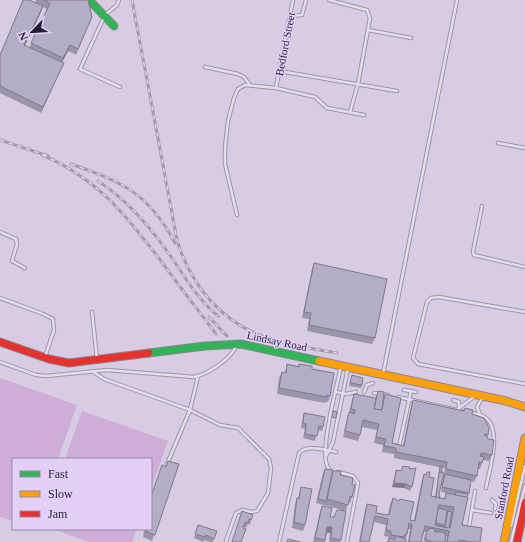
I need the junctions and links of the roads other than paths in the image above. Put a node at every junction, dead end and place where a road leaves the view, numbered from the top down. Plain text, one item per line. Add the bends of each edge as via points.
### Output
1 (88, 0) edge
2 (120, 0) edge
3 (293, 0) edge
4 (306, 0) edge
5 (329, 0) edge
6 (457, 0) edge
7 (105, 15) junction
8 (290, 16) junction
9 (114, 26) dead end
10 (368, 30) junction
11 (411, 38) dead end
12 (205, 67) dead end
13 (280, 71) junction
14 (358, 84) junction
15 (250, 85) junction
16 (120, 87) dead end
17 (276, 88) junction
18 (397, 91) dead end
19 (350, 112) junction
20 (364, 115) dead end
21 (498, 144) dead end
22 (525, 148) edge
23 (482, 206) dead end
24 (237, 215) dead end
25 (0, 232) edge
26 (525, 267) edge
27 (25, 268) dead end
28 (0, 298) edge
29 (92, 312) dead end
30 (525, 312) edge
31 (0, 342) edge
32 (237, 344) junction
33 (45, 358) junction
34 (98, 359) junction
35 (0, 362) edge
36 (345, 367) junction
37 (92, 371) junction
38 (383, 375) junction
39 (198, 376) junction
40 (373, 383) dead end
41 (525, 384) edge
42 (404, 390) dead end
43 (410, 391) junction
44 (336, 392) junction
45 (356, 392) dead end
46 (364, 392) dead end
47 (416, 392) dead end
48 (374, 393) dead end
49 (343, 394) junction
50 (480, 396) junction
51 (409, 400) junction
52 (453, 400) dead end
53 (525, 407) edge
54 (459, 409) junction
55 (190, 410) junction
56 (481, 415) junction
57 (525, 438) edge
58 (399, 447) edge
59 (327, 450) junction
60 (336, 452) dead end
61 (167, 464) edge
62 (525, 466) edge
63 (525, 486) edge
64 (486, 488) dead end
65 (475, 491) dead end
66 (492, 500) dead end
67 (525, 503) edge
68 (472, 510) junction
69 (495, 510) dead end
70 (491, 513) dead end
71 (469, 527) edge
72 (226, 542) edge
73 (278, 542) edge
74 (347, 542) edge
75 (504, 542) edge
76 (508, 542) edge
77 (511, 542) edge
78 (517, 542) edge

1 - 7 street
2 - 7 lane
3 - 8 lane, Bedford Street
4 - 8 lane via 302,15
5 - 10 lane via 367,10 370,18
6 - 38 lane
7 - 9 street
7 - 16 lane via 80,69
8 - 13 lane, Bedford Street
10 - 11 lane
10 - 14 lane
12 - 15 lane via 244,76
13 - 14 lane
13 - 17 lane, Bedford Street
14 - 18 lane
14 - 19 lane
15 - 17 lane
15 - 24 lane via 242,86 236,92 225,138 225,164
17 - 19 lane via 315,97 327,108
19 - 20 lane
21 - 22 lane
23 - 26 lane via 474,255
25 - 27 lane via 16,239 12,261
28 - 33 lane via 53,320 54,330
29 - 34 lane
30 - 41 lane via 439,297 431,298 426,302 413,358 418,364
31 - 33 street, Lindsay Road
32 - 34 street, Lindsay Road
32 - 36 street, Lindsay Road
32 - 39 lane via 230,355
33 - 34 street, Lindsay Road via 69,363
35 - 37 lane via 46,376
36 - 38 street, Lindsay Road
36 - 44 lane
36 - 49 lane
37 - 39 lane
37 - 55 lane via 104,379
38 - 50 street, Lindsay Road
39 - 55 lane
40 - 46 lane via 367,385
42 - 43 lane
43 - 47 lane
43 - 51 lane
44 - 49 lane
44 - 59 lane via 328,429
45 - 49 lane
48 - 51 lane
49 - 59 lane via 333,442
50 - 53 street, Lindsay Road
50 - 54 lane
50 - 56 lane via 477,407
51 - 54 lane
51 - 58 lane
52 - 54 lane via 459,402
54 - 56 lane
55 - 61 lane
55 - 72 lane via 220,425 238,428 270,462 268,493 265,500 257,511 242,510 236,513
56 - 64 lane via 491,424 494,439
57 - 75 street, Stanford Road
59 - 60 lane
59 - 73 lane via 305,448 298,456
59 - 74 lane via 325,458 329,470 353,476 358,483
62 - 76 lane
63 - 77 lane
65 - 68 lane
66 - 69 lane via 496,504
67 - 78 street, Stanford Road
68 - 70 lane
68 - 71 lane

